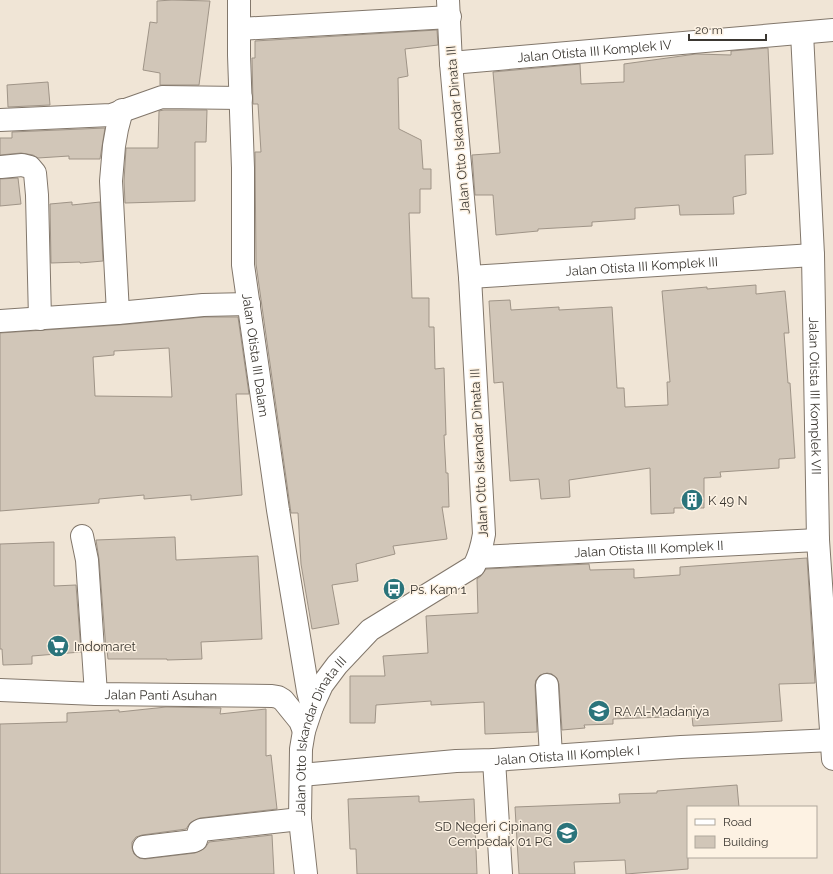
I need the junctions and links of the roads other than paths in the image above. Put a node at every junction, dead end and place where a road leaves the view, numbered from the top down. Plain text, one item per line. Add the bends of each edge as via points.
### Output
1 (239, 0) edge
2 (449, 8) edge
3 (239, 29) junction
4 (833, 30) edge
5 (802, 33) junction
6 (451, 63) junction
7 (241, 98) junction
8 (122, 110) junction
9 (0, 120) edge
10 (0, 163) edge
11 (813, 255) junction
12 (470, 276) junction
13 (249, 304) junction
14 (118, 313) junction
15 (40, 319) junction
16 (0, 321) edge
17 (82, 536) dead end
18 (818, 540) junction
19 (479, 557) junction
20 (547, 685) dead end
21 (0, 690) edge
22 (96, 694) junction
23 (312, 707) junction
24 (304, 731) junction
25 (833, 746) edge
26 (551, 756) junction
27 (494, 760) junction
28 (301, 775) junction
29 (300, 819) junction
30 (144, 847) dead end
31 (306, 874) edge
32 (501, 874) edge

1 - 3 street, Jalan Otista III Dalam
2 - 3 street
2 - 6 street, Jalan Otto Iskandar Dinata III
3 - 7 street, Jalan Otista III Dalam
4 - 5 street, Jalan Otista III Komplek IV
5 - 6 street, Jalan Otista III Komplek IV
5 - 11 street, Jalan Otista III Komplek VII
6 - 12 street, Jalan Otto Iskandar Dinata III
7 - 8 street via 162,97
7 - 13 street, Jalan Otista III Dalam via 243,265
8 - 9 street via 110,115
8 - 14 street via 115,140 111,181
10 - 15 street via 30,167 35,173
11 - 12 street, Jalan Otista III Komplek III
11 - 18 street, Jalan Otista III Komplek VII
12 - 19 street, Jalan Otto Iskandar Dinata III via 484,534
13 - 14 street via 203,305
13 - 23 street, Jalan Otista III Dalam via 278,510
14 - 15 street
15 - 16 street
17 - 22 street via 87,560
18 - 19 street, Jalan Otista III Komplek II
18 - 25 street, Jalan Otista III Komplek VII
19 - 23 street, Jalan Otto Iskandar Dinata III via 474,566 370,630 337,665 322,685
20 - 26 street
21 - 22 street, Jalan Panti Asuhan
22 - 24 street, Jalan Panti Asuhan via 278,697 300,720
23 - 24 street, Jalan Otto Iskandar Dinata III
24 - 28 street, Jalan Otto Iskandar Dinata III
25 - 26 street, Jalan Otista III Komplek I via 680,747
26 - 27 street, Jalan Otista III Komplek I
27 - 28 street, Jalan Otista III Komplek I
27 - 32 street
28 - 29 street, Jalan Otto Iskandar Dinata III
29 - 30 street via 201,830 194,841
29 - 31 street, Jalan Otto Iskandar Dinata III

